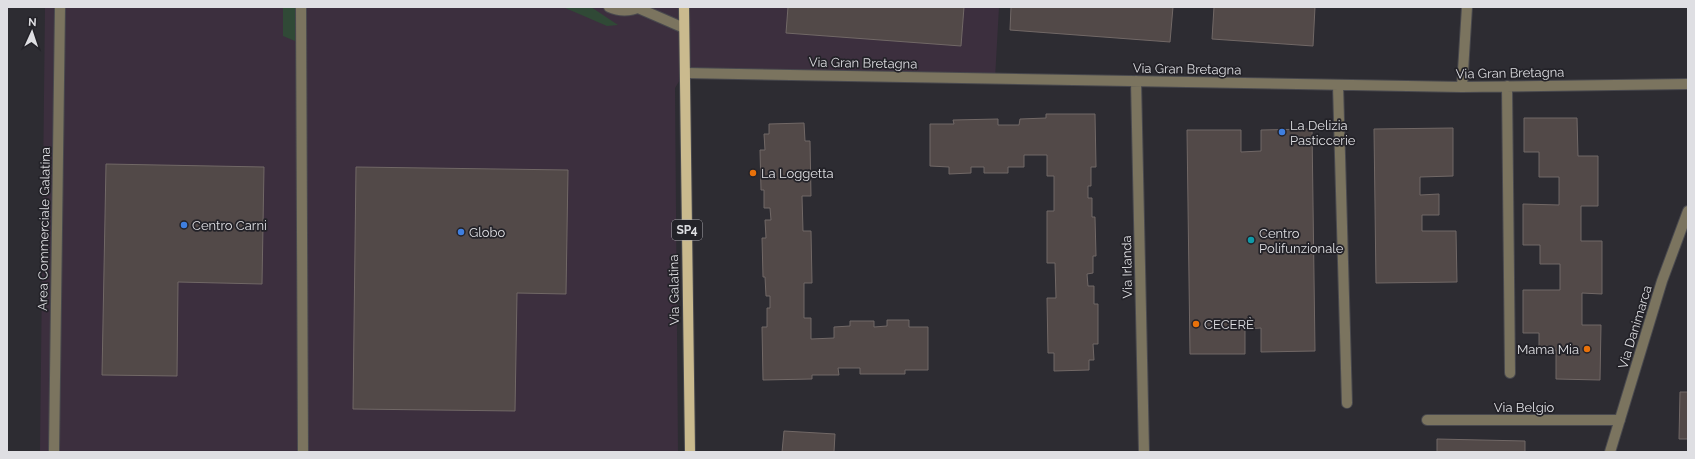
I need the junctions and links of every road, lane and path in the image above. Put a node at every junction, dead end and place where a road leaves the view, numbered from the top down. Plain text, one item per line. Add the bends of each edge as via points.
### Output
1 (60, 7) edge
2 (301, 7) edge
3 (609, 7) edge
4 (684, 7) edge
5 (1467, 7) edge
6 (639, 8) edge
7 (684, 28) junction
8 (684, 73) junction
9 (1136, 81) junction
10 (1338, 85) junction
11 (1687, 85) edge
12 (1507, 86) junction
13 (1462, 87) junction
14 (1688, 211) edge
15 (1510, 373) dead end
16 (1346, 403) dead end
17 (1427, 420) dead end
18 (1620, 420) junction
19 (54, 452) edge
20 (303, 452) edge
21 (690, 452) edge
22 (1144, 452) edge
23 (1610, 452) edge

1 - 19 street, Area Commerciale Galatina
2 - 20 street
3 - 6 street via 618,11
4 - 7 main road, Via Galatina / SP4
5 - 13 street
6 - 7 street
7 - 8 main road, Via Galatina / SP4
8 - 9 street, Via Gran Bretagna
8 - 21 main road, Via Galatina / SP4
9 - 10 street, Via Gran Bretagna
9 - 22 street, Via Irlanda
10 - 13 street, Via Gran Bretagna
10 - 16 street
11 - 12 street, Via Gran Bretagna
12 - 13 street, Via Gran Bretagna
12 - 15 street
14 - 18 street, Via Danimarca via 1662,280
17 - 18 street, Via Belgio
18 - 23 street, Via Danimarca

